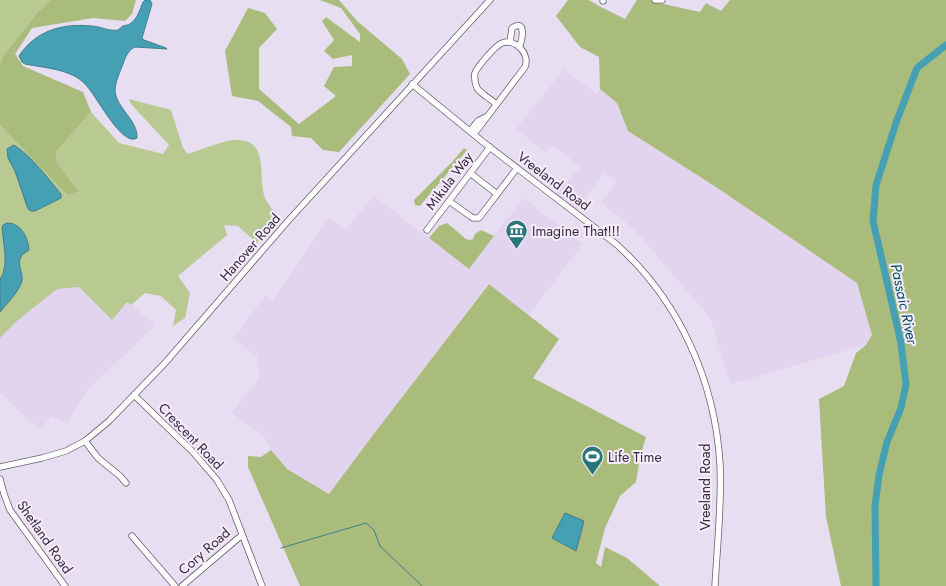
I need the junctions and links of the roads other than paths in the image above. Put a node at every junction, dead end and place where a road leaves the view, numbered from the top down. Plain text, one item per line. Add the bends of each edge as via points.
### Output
1 (489, 0) edge
2 (655, 0) edge
3 (662, 0) edge
4 (510, 42) junction
5 (519, 47) junction
6 (412, 84) junction
7 (496, 104) junction
8 (472, 133) junction
9 (490, 147) junction
10 (517, 168) junction
11 (470, 173) junction
12 (497, 194) junction
13 (450, 201) junction
14 (427, 230) dead end
15 (134, 396) junction
16 (85, 441) junction
17 (0, 466) edge
18 (0, 479) edge
19 (126, 483) dead end
20 (242, 534) junction
21 (132, 536) dead end
22 (65, 586) edge
23 (175, 586) edge
24 (182, 586) edge
25 (262, 586) edge
26 (715, 586) edge

1 - 6 street, Hanover Road
2 - 3 street
4 - 5 street
4 - 5 street via 512,28 519,26 523,32
4 - 7 street via 497,47 475,73 478,90
5 - 7 street via 526,56 525,67
6 - 8 street, Vreeland Road
6 - 15 street, Hanover Road
7 - 8 street
8 - 9 street, Vreeland Road
9 - 10 street, Vreeland Road
9 - 11 street, Mikula Way
10 - 12 street
10 - 26 street, Vreeland Road via 628,255 662,296 689,342 708,394 719,449
11 - 12 street
11 - 13 street, Mikula Way
12 - 13 street via 481,216 476,218
13 - 14 street, Mikula Way
15 - 16 street, Hanover Road
15 - 20 street, Crescent Road via 208,468 224,490
16 - 17 street, Hanover Road via 60,453
16 - 19 street via 98,458
18 - 22 street, Shetland Road via 10,510
20 - 24 street, Cory Road
20 - 25 street, Crescent Road
21 - 23 street

